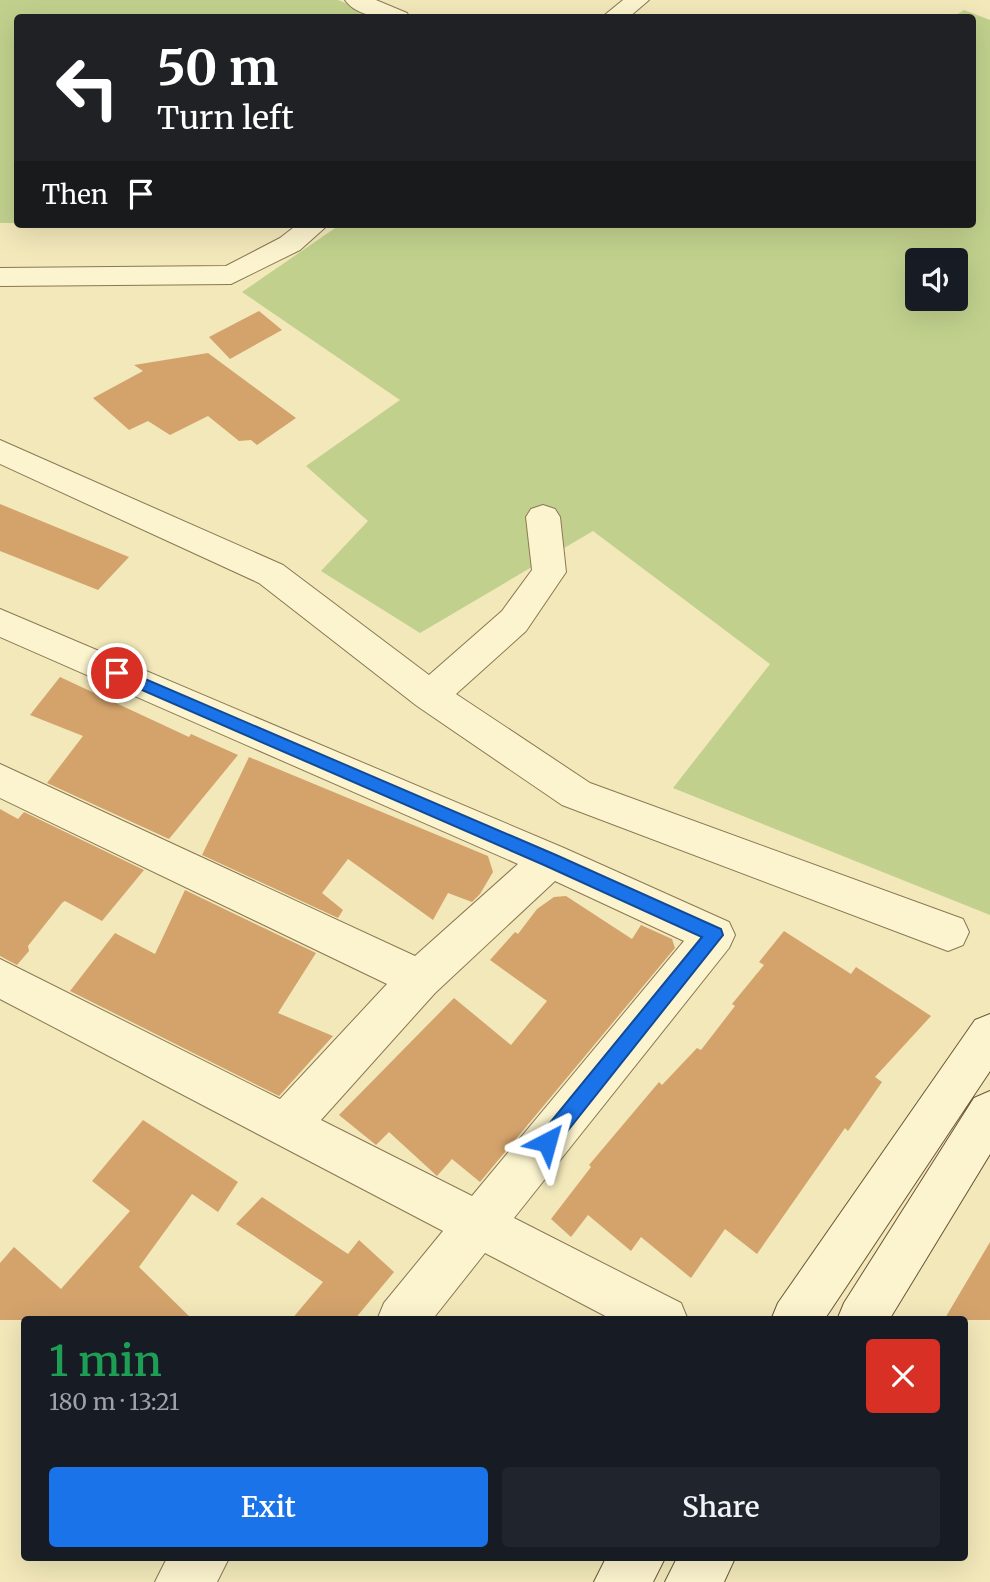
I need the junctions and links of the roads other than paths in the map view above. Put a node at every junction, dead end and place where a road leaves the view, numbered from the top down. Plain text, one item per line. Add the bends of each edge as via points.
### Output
1 (356, 0) edge
2 (638, 0) edge
3 (389, 14) edge
4 (618, 14) edge
5 (310, 228) edge
6 (0, 277) edge
7 (0, 451) edge
8 (543, 517) dead end
9 (5, 632) edge
10 (430, 696) junction
11 (0, 780) edge
12 (550, 860) junction
13 (948, 932) dead end
14 (0, 978) edge
15 (419, 979) junction
16 (990, 1034) edge
17 (979, 1100) edge
18 (286, 1125) junction
19 (480, 1224) junction
20 (404, 1316) edge
21 (656, 1316) edge
22 (798, 1316) edge
23 (863, 1316) edge
24 (200, 1561) edge
25 (636, 1561) edge
26 (706, 1561) edge
27 (182, 1582) edge
28 (621, 1582) edge
29 (692, 1582) edge

1 - 3 street
2 - 4 street
5 - 6 street via 232,275
7 - 10 street via 271,574
8 - 10 street via 548,572 514,621
9 - 12 street
10 - 13 street via 576,794
11 - 15 street
12 - 15 street
12 - 19 street via 715,935
14 - 18 street
15 - 18 street
16 - 17 street
17 - 22 street
17 - 23 street
18 - 19 street
19 - 20 street
19 - 21 street
24 - 27 street
25 - 28 street
26 - 29 street

